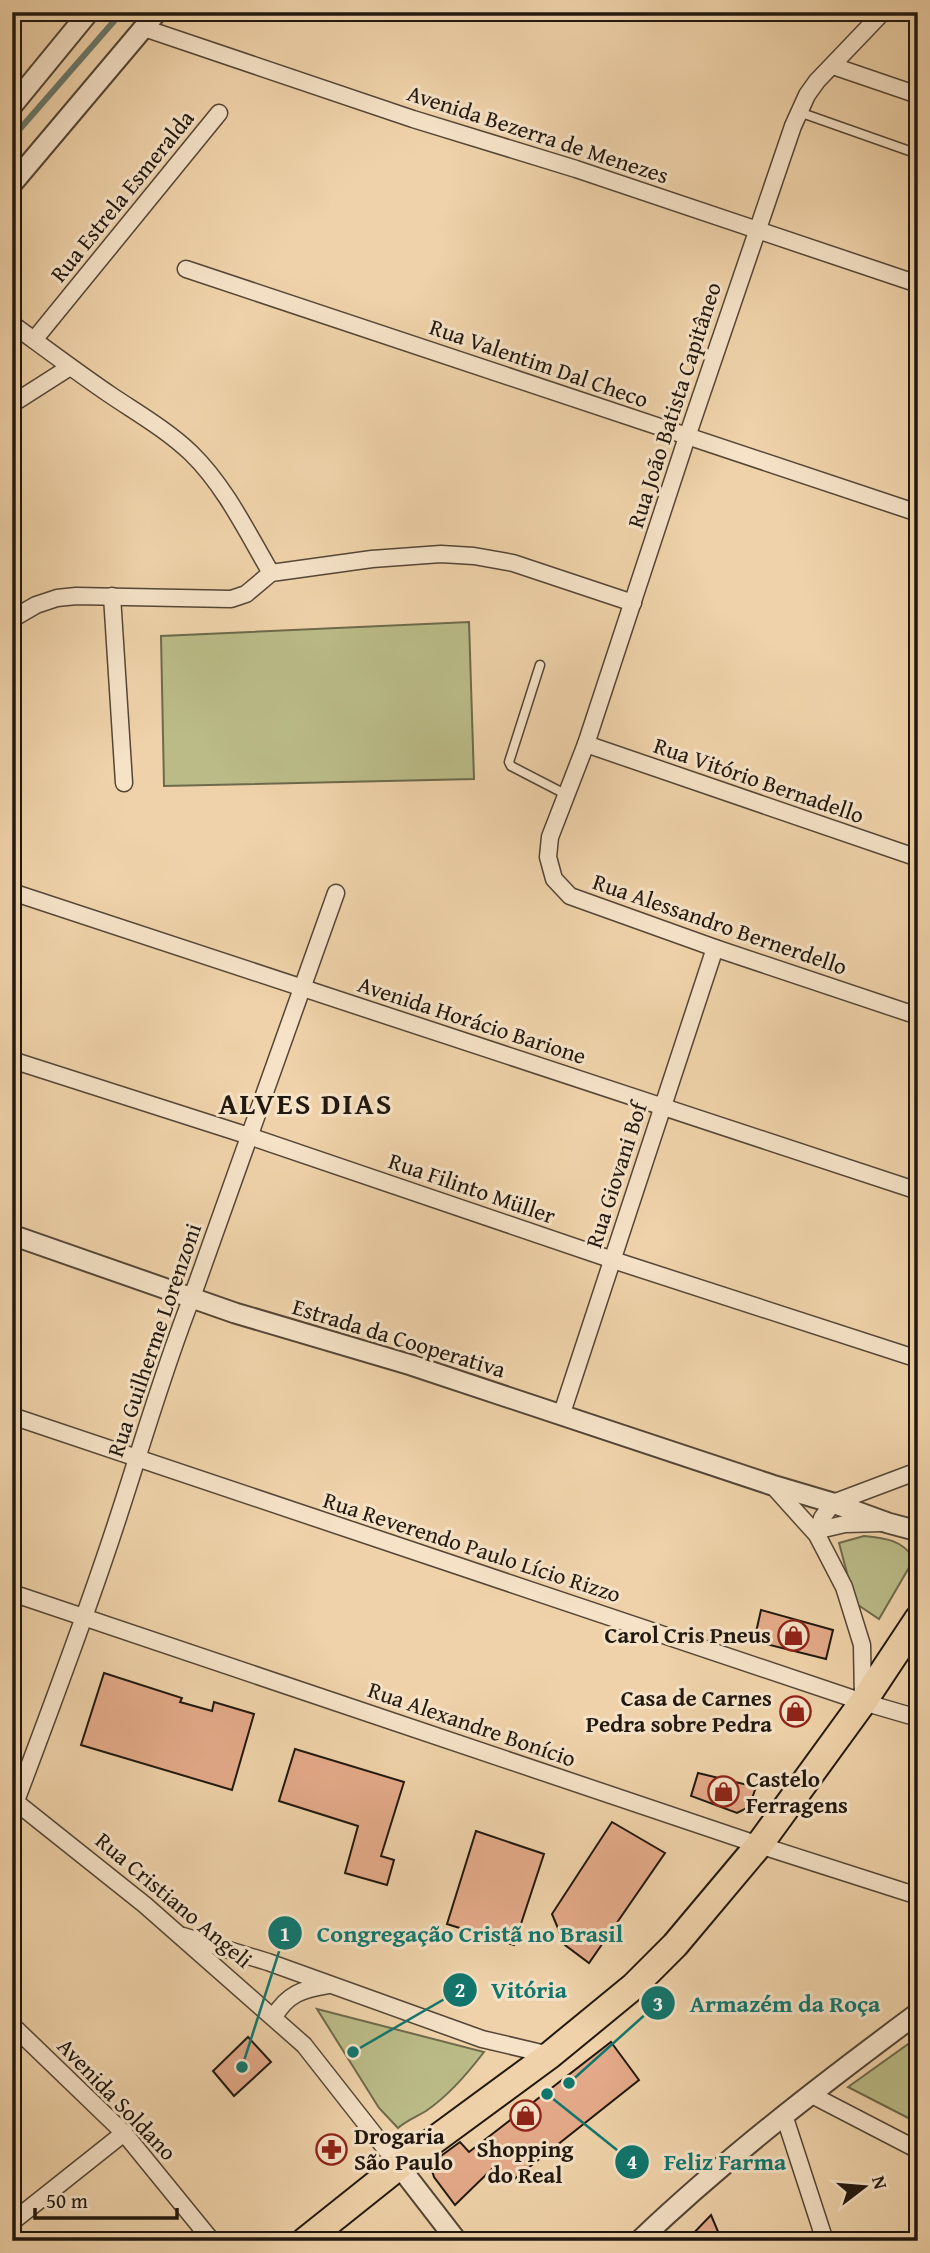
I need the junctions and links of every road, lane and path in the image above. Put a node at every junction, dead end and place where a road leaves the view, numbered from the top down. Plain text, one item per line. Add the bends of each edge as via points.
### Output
1 (89, 12) edge
2 (883, 12) edge
3 (150, 20) edge
4 (834, 66) junction
5 (918, 95) edge
6 (12, 106) edge
7 (799, 112) junction
8 (219, 113) dead end
9 (918, 154) edge
10 (12, 184) edge
11 (757, 230) junction
12 (186, 269) dead end
13 (918, 284) edge
14 (12, 324) edge
15 (34, 340) junction
16 (70, 367) junction
17 (12, 404) edge
18 (687, 437) junction
19 (918, 513) edge
20 (271, 573) junction
21 (112, 596) junction
22 (633, 603) junction
23 (12, 619) edge
24 (540, 665) dead end
25 (586, 744) junction
26 (124, 783) dead end
27 (567, 795) junction
28 (550, 837) joint
29 (918, 858) edge
30 (12, 892) edge
31 (336, 893) dead end
32 (715, 948) junction
33 (301, 988) junction
34 (918, 1016) edge
35 (12, 1060) edge
36 (663, 1106) junction
37 (249, 1136) junction
38 (918, 1191) edge
39 (12, 1235) edge
40 (612, 1260) junction
41 (192, 1297) junction
42 (918, 1359) edge
43 (12, 1416) edge
44 (561, 1416) junction
45 (137, 1460) junction
46 (918, 1471) edge
47 (772, 1485) junction
48 (834, 1503) junction
49 (888, 1523) junction
50 (918, 1531) edge
51 (818, 1533) junction
52 (12, 1593) edge
53 (85, 1617) junction
54 (918, 1619) edge
55 (863, 1702) junction
56 (918, 1718) edge
57 (14, 1800) edge
58 (759, 1845) junction
59 (918, 1896) edge
60 (179, 1935) junction
61 (328, 1984) junction
62 (918, 2013) edge
63 (274, 2017) junction
64 (12, 2025) edge
65 (550, 2055) junction
66 (810, 2094) junction
67 (784, 2115) junction
68 (124, 2133) junction
69 (918, 2150) edge
70 (399, 2166) junction
71 (12, 2222) edge
72 (212, 2241) edge
73 (305, 2241) edge
74 (457, 2241) edge
75 (639, 2241) edge
76 (825, 2241) edge

1 - 6 street
2 - 4 street, Rua João Batista Capitâneo
3 - 10 street
3 - 11 street, Avenida Bezerra de Menezes via 413,119
4 - 5 street
4 - 7 street, Rua João Batista Capitâneo via 817,81
7 - 9 lane
7 - 11 street, Rua João Batista Capitâneo
8 - 15 street, Rua Estrela Esmeralda
11 - 13 street, Avenida Bezerra de Menezes
11 - 18 street, Rua João Batista Capitâneo
12 - 18 street, Rua Valentim Dal Checo
14 - 15 street
15 - 16 street
16 - 17 street
16 - 20 street via 190,452 230,503
18 - 19 street, Rua Valentim Dal Checo
18 - 22 street, Rua João Batista Capitâneo
20 - 21 street via 246,594 231,599
20 - 22 street via 406,555 474,556 513,563
21 - 23 street via 57,598
21 - 26 street
22 - 25 street, Rua João Batista Capitâneo
24 - 27 lane via 509,762
25 - 27 street, Rua João Batista Capitâneo
25 - 29 street, Rua Vitório Bernadello
27 - 28 street, Rua João Batista Capitâneo
28 - 32 street, Rua Alessandro Bernerdello via 548,857 554,880 570,896
30 - 33 street, Avenida Horácio Barione
31 - 33 street, Rua Guilherme Lorenzoni
32 - 34 street, Rua Alessandro Bernerdello
32 - 36 street, Rua Giovani Bof
33 - 36 street, Avenida Horácio Barione
33 - 37 street, Rua Guilherme Lorenzoni
35 - 37 street, Rua Filinto Müller
36 - 38 street, Avenida Horácio Barione
36 - 40 street, Rua Giovani Bof
37 - 40 street, Rua Filinto Müller
37 - 41 street, Rua Guilherme Lorenzoni
39 - 41 street, Estrada da Cooperativa
40 - 42 street, Rua Filinto Müller
40 - 44 street, Rua Giovani Bof
41 - 44 street, Estrada da Cooperativa
41 - 45 street, Rua Guilherme Lorenzoni
43 - 45 street, Rua Reverendo Paulo Lício Rizzo
44 - 47 street, Estrada da Cooperativa
45 - 53 street, Rua Guilherme Lorenzoni
45 - 55 street, Rua Reverendo Paulo Lício Rizzo
46 - 48 street
47 - 48 street, Estrada da Cooperativa
47 - 51 street, Estrada da Cooperativa
48 - 49 street, Estrada da Cooperativa
48 - 51 street via 822,1518
49 - 50 street, Estrada da Cooperativa
49 - 51 street, Estrada da Cooperativa via 845,1524
51 - 55 street via 844,1587 862,1645
52 - 53 street, Rua Alexandre Bonício
53 - 57 street, Rua Guilherme Lorenzoni
53 - 58 street, Rua Alexandre Bonício
54 - 55 main road
55 - 56 street, Rua Reverendo Paulo Lício Rizzo
55 - 58 main road
57 - 60 street, Rua Cristiano Angeli
58 - 59 street, Rua Alexandre Bonício
58 - 65 main road via 675,1945 634,1986
60 - 61 street
60 - 63 street, Rua Cristiano Angeli
61 - 63 street via 295,1994
61 - 65 street via 482,2039
62 - 66 street
63 - 70 street, Rua Cristiano Angeli via 304,2045
64 - 68 street, Avenida Soldano
65 - 70 main road
66 - 67 street
66 - 69 street
67 - 75 street
67 - 76 street
68 - 71 street
68 - 72 street, Avenida Soldano
70 - 73 main road
70 - 74 street, Rua Cristiano Angeli

